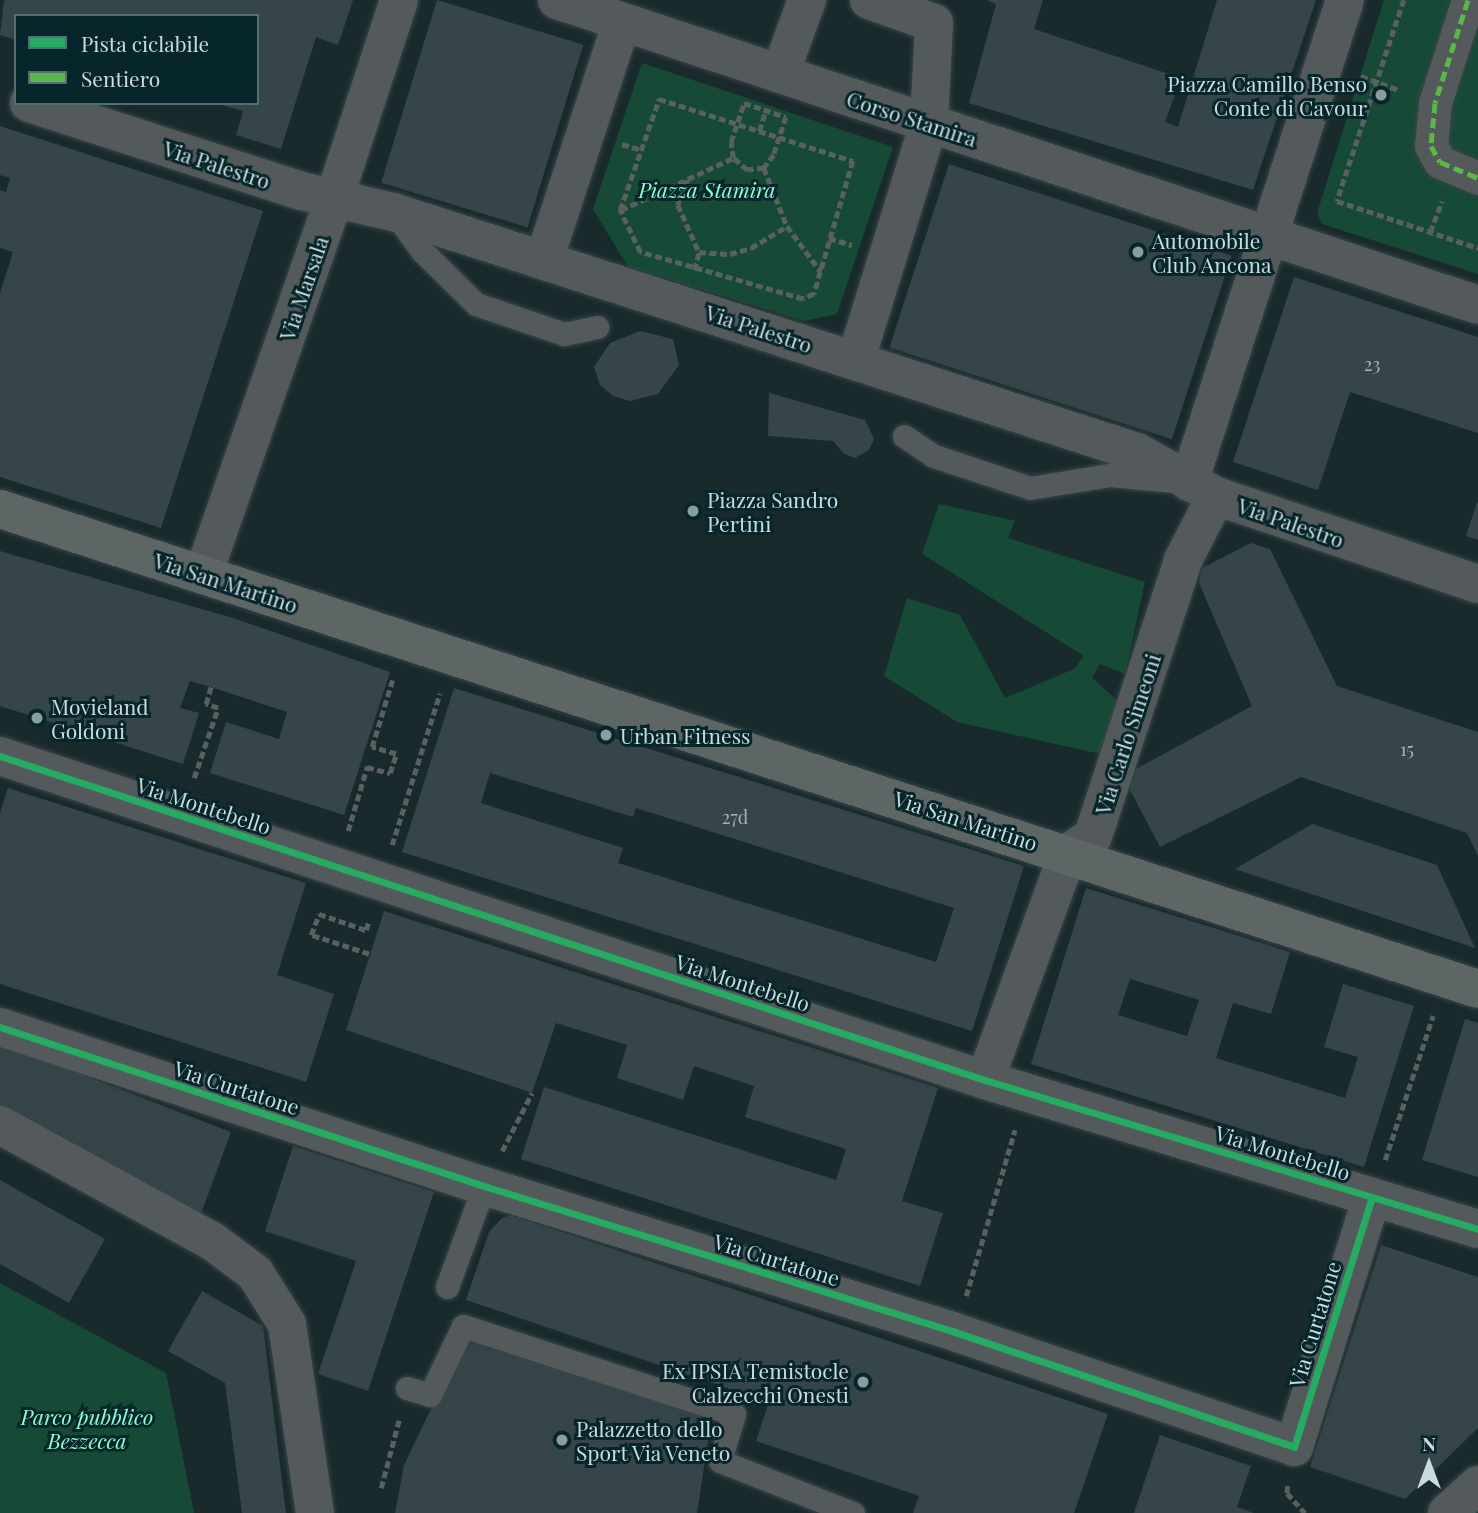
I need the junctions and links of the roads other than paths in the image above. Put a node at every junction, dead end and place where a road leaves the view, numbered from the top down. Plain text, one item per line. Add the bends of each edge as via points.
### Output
1 (399, 0) edge
2 (557, 0) edge
3 (807, 0) edge
4 (869, 0) edge
5 (1345, 0) edge
6 (1468, 0) edge
7 (628, 11) edge
8 (779, 74) junction
9 (35, 105) edge
10 (929, 123) junction
11 (1478, 178) edge
12 (334, 199) junction
13 (393, 212) junction
14 (1268, 236) junction
15 (544, 260) junction
16 (1478, 306) edge
17 (597, 327) dead end
18 (856, 359) junction
19 (904, 436) dead end
20 (1202, 489) junction
21 (0, 509) edge
22 (203, 575) junction
23 (1478, 584) edge
24 (0, 756) edge
25 (1068, 853) junction
26 (1478, 989) edge
27 (0, 1027) edge
28 (985, 1080) junction
29 (0, 1125) edge
30 (1378, 1180) junction
31 (484, 1186) junction
32 (1478, 1229) edge
33 (447, 1287) dead end
34 (407, 1388) dead end
35 (1478, 1485) edge
36 (315, 1513) edge
37 (853, 1513) edge
38 (1447, 1513) edge

1 - 12 street, Via Marsala
2 - 7 street, Corso Stamira
3 - 8 street
4 - 10 street via 934,23
5 - 14 street
6 - 11 street via 1435,103 1431,146 1440,162
7 - 8 street, Corso Stamira
7 - 15 street
8 - 10 street, Corso Stamira
9 - 12 street, Via Palestro
10 - 14 street, Corso Stamira
10 - 18 street
12 - 13 street, Via Palestro
12 - 22 street, Via Marsala
13 - 15 street, Via Palestro
13 - 17 lane via 422,251 476,304 564,334
14 - 16 street
14 - 20 street, Via Carlo Simeoni
15 - 18 street, Via Palestro
18 - 20 street, Via Palestro via 1137,452
19 - 20 lane via 934,456 1030,488 1109,475
20 - 23 street, Via Palestro
20 - 25 street, Via Carlo Simeoni via 1093,836
21 - 22 main road, Via San Martino
22 - 25 main road, Via San Martino
24 - 28 street, Via Montebello
25 - 26 main road, Via San Martino
25 - 28 street
27 - 31 street, Via Curtatone
28 - 30 street, Via Montebello
29 - 36 street via 212,1241 255,1273 287,1324
30 - 31 street, Via Curtatone via 1294,1447 955,1332
30 - 32 street, Via Montebello
31 - 33 lane
34 - 37 lane via 430,1395 463,1326 734,1415 720,1461
35 - 38 street

